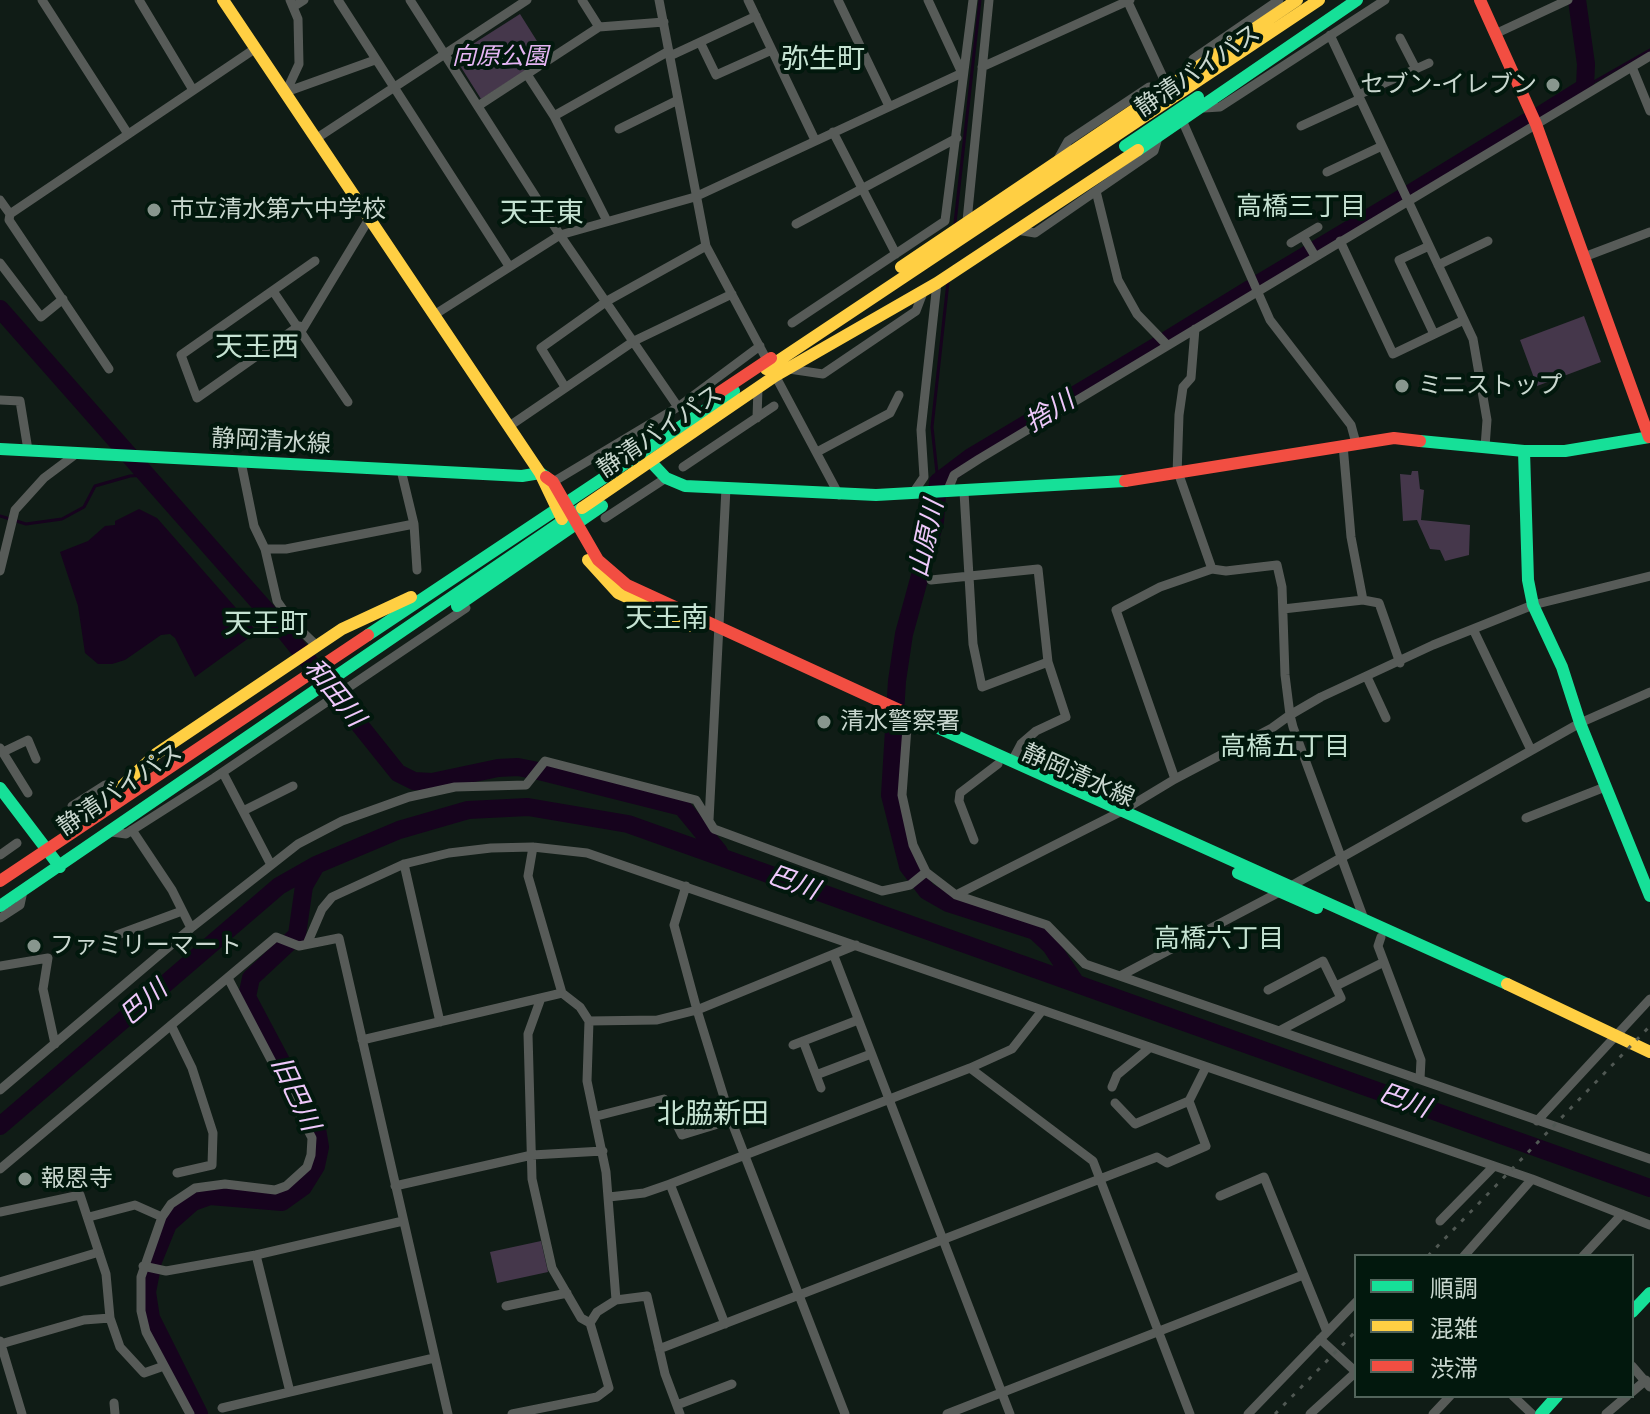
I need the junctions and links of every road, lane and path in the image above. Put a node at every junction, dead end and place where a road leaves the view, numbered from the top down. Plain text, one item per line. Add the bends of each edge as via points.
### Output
1 (42, 0) edge
2 (139, 0) edge
3 (223, 0) edge
4 (304, 0) edge
5 (338, 0) edge
6 (527, 0) edge
7 (582, 0) edge
8 (748, 0) edge
9 (838, 0) edge
10 (928, 0) edge
11 (973, 0) edge
12 (989, 0) edge
13 (1129, 0) edge
14 (1279, 0) edge
15 (1297, 0) edge
16 (1319, 0) edge
17 (1343, 0) edge
18 (1357, 0) edge
19 (1385, 0) edge
20 (1480, 0) edge
21 (1568, 0) edge
22 (660, 1) edge
23 (415, 2) edge
24 (291, 3) edge
25 (756, 16) junction
26 (664, 22) junction
27 (599, 27) junction
28 (1495, 34) junction
29 (1330, 35) junction
30 (1400, 38) dead end
31 (700, 42) junction
32 (256, 48) junction
33 (772, 50) junction
34 (670, 53) junction
35 (444, 54) junction
36 (1650, 56) edge
37 (375, 60) junction
38 (1429, 63) dead end
39 (982, 67) junction
40 (1632, 67) junction
41 (1416, 69) junction
42 (962, 73) junction
43 (1185, 74) junction
44 (528, 76) junction
45 (1167, 86) junction
46 (1149, 87) dead end
47 (393, 88) junction
48 (193, 90) junction
49 (286, 92) junction
50 (1359, 97) junction
51 (678, 100) junction
52 (1143, 102) junction
53 (1122, 105) junction
54 (478, 106) junction
55 (889, 106) junction
56 (1200, 108) junction
57 (1650, 111) edge
58 (554, 116) junction
59 (1183, 121) junction
60 (1536, 124) junction
61 (1301, 126) dead end
62 (619, 129) dead end
63 (833, 132) junction
64 (128, 134) junction
65 (1158, 137) junction
66 (317, 138) junction
67 (957, 138) junction
68 (815, 140) junction
69 (1382, 146) junction
70 (1057, 161) junction
71 (1327, 172) dead end
72 (863, 189) junction
73 (1096, 191) junction
74 (695, 197) junction
75 (0, 200) edge
76 (1408, 201) junction
77 (10, 214) junction
78 (369, 219) junction
79 (607, 221) junction
80 (967, 221) junction
81 (796, 224) dead end
82 (1318, 227) dead end
83 (1016, 230) junction
84 (1650, 232) edge
85 (560, 235) junction
86 (1303, 236) junction
87 (1340, 241) junction
88 (1488, 241) dead end
89 (1291, 243) dead end
90 (706, 246) junction
91 (1429, 246) junction
92 (1313, 252) junction
93 (896, 254) junction
94 (1584, 257) junction
95 (315, 261) dead end
96 (0, 263) edge
97 (1438, 265) junction
98 (509, 266) junction
99 (931, 285) junction
100 (273, 291) junction
101 (1257, 292) junction
102 (732, 294) junction
103 (63, 299) junction
104 (607, 301) junction
105 (434, 315) junction
106 (1464, 320) junction
107 (792, 323) dead end
108 (301, 328) junction
109 (1195, 329) junction
110 (1434, 334) junction
111 (634, 341) junction
112 (1167, 345) junction
113 (760, 346) junction
114 (767, 361) junction
115 (109, 369) dead end
116 (787, 369) junction
117 (775, 376) junction
118 (565, 387) junction
119 (758, 388) junction
120 (899, 395) dead end
121 (0, 400) edge
122 (348, 402) dead end
123 (774, 406) dead end
124 (678, 407) junction
125 (757, 418) junction
126 (508, 427) junction
127 (1650, 437) edge
128 (1350, 444) junction
129 (1485, 447) junction
130 (0, 449) edge
131 (28, 450) junction
132 (1524, 451) junction
133 (817, 452) junction
134 (76, 454) junction
135 (648, 459) junction
136 (241, 462) junction
137 (683, 467) dead end
138 (401, 470) junction
139 (540, 473) junction
140 (1178, 475) junction
141 (666, 478) junction
142 (553, 482) junction
143 (726, 488) junction
144 (946, 492) junction
145 (964, 492) junction
146 (917, 493) junction
147 (839, 495) junction
148 (559, 502) junction
149 (605, 518) dead end
150 (564, 519) junction
151 (414, 524) junction
152 (265, 549) junction
153 (1212, 569) junction
154 (417, 570) dead end
155 (0, 571) edge
156 (1650, 576) edge
157 (969, 579) junction
158 (931, 580) dead end
159 (1363, 600) junction
160 (1533, 605) junction
161 (1283, 609) junction
162 (1473, 629) junction
163 (720, 635) junction
164 (317, 646) junction
165 (1048, 662) junction
166 (1400, 663) junction
167 (1367, 677) junction
168 (1650, 692) edge
169 (1290, 715) junction
170 (907, 718) junction
171 (1386, 718) dead end
172 (1580, 723) junction
173 (1531, 750) junction
174 (3, 757) edge
175 (36, 759) dead end
176 (1012, 761) junction
177 (998, 764) junction
178 (223, 773) junction
179 (1175, 779) junction
180 (177, 785) junction
181 (122, 786) junction
182 (293, 786) dead end
183 (1605, 787) junction
184 (0, 788) edge
185 (28, 793) dead end
186 (72, 806) dead end
187 (243, 811) junction
188 (1117, 813) junction
189 (1526, 818) dead end
190 (709, 821) junction
191 (132, 830) junction
192 (112, 832) junction
193 (974, 840) dead end
194 (17, 843) dead end
195 (42, 843) junction
196 (533, 847) junction
197 (0, 855) edge
198 (1343, 855) junction
199 (270, 863) junction
200 (404, 864) junction
201 (60, 867) junction
202 (0, 871) edge
203 (926, 872) junction
204 (1647, 880) edge
205 (0, 881) edge
206 (686, 886) junction
207 (1291, 886) junction
208 (1276, 890) junction
209 (23, 891) junction
210 (956, 895) junction
211 (1650, 896) edge
212 (0, 897) edge
213 (0, 906) edge
214 (182, 911) junction
215 (0, 918) edge
216 (1364, 920) junction
217 (191, 928) junction
218 (117, 935) dead end
219 (1381, 937) junction
220 (303, 945) junction
221 (856, 945) junction
222 (834, 956) junction
223 (1384, 962) junction
224 (0, 966) edge
225 (1120, 976) junction
226 (228, 978) junction
227 (1336, 986) junction
228 (1268, 990) dead end
229 (562, 993) junction
230 (541, 998) junction
231 (1650, 999) edge
232 (697, 1010) junction
233 (1041, 1012) junction
234 (858, 1020) junction
235 (589, 1021) junction
236 (440, 1022) junction
237 (171, 1025) junction
238 (1281, 1030) junction
239 (362, 1040) junction
240 (803, 1041) junction
241 (1612, 1041) junction
242 (55, 1044) junction
243 (793, 1045) dead end
244 (1148, 1049) junction
245 (1650, 1052) edge
246 (871, 1054) junction
247 (1650, 1062) edge
248 (970, 1068) junction
249 (1205, 1069) junction
250 (816, 1075) junction
251 (1420, 1079) junction
252 (1112, 1087) dead end
253 (821, 1088) dead end
254 (0, 1090) edge
255 (888, 1099) junction
256 (1189, 1101) junction
257 (1115, 1103) dead end
258 (597, 1116) junction
259 (731, 1120) junction
260 (1537, 1121) junction
261 (603, 1151) junction
262 (744, 1154) junction
263 (532, 1155) junction
264 (1650, 1159) edge
265 (1492, 1168) junction
266 (0, 1169) edge
267 (177, 1173) dead end
268 (1102, 1178) junction
269 (1532, 1179) junction
270 (670, 1184) junction
271 (395, 1186) junction
272 (1220, 1196) dead end
273 (609, 1197) junction
274 (0, 1212) edge
275 (1622, 1214) junction
276 (89, 1217) junction
277 (162, 1217) junction
278 (403, 1221) junction
279 (1440, 1221) dead end
280 (1650, 1225) edge
281 (944, 1239) junction
282 (99, 1252) junction
283 (1466, 1254) edge
284 (1585, 1254) edge
285 (256, 1255) junction
286 (143, 1266) junction
287 (1303, 1275) junction
288 (0, 1282) edge
289 (567, 1293) junction
290 (1650, 1293) edge
291 (799, 1295) junction
292 (616, 1300) junction
293 (1354, 1304) edge
294 (506, 1306) dead end
295 (1634, 1310) edge
296 (110, 1318) junction
297 (590, 1323) junction
298 (725, 1324) junction
299 (1160, 1331) junction
300 (1324, 1336) junction
301 (0, 1342) edge
302 (659, 1349) junction
303 (434, 1358) junction
304 (164, 1366) junction
305 (4, 1368) edge
306 (1634, 1368) edge
307 (1354, 1370) edge
308 (1354, 1374) edge
309 (1648, 1383) edge
310 (732, 1384) dead end
311 (290, 1392) junction
312 (1002, 1392) junction
313 (1448, 1398) edge
314 (1515, 1398) edge
315 (1555, 1398) edge
316 (1625, 1398) edge
317 (222, 1408) dead end
318 (679, 1409) edge
319 (22, 1414) edge
320 (190, 1414) edge
321 (448, 1414) edge
322 (515, 1414) edge
323 (845, 1414) edge
324 (947, 1414) edge
325 (1010, 1414) edge
326 (1190, 1414) edge
327 (1248, 1414) edge
328 (1310, 1414) edge
329 (1433, 1414) edge
330 (1532, 1414) edge
331 (1541, 1414) edge
332 (1606, 1414) edge

1 - 64 street
2 - 48 street
3 - 32 main road
4 - 24 street
5 - 37 street
6 - 35 street
7 - 27 street
8 - 25 street
9 - 55 street
10 - 42 street
11 - 42 street
12 - 39 street
13 - 39 street
13 - 45 street
14 - 43 street via 1193,59
15 - 43 main road
16 - 135 main road, 静清バイパス
17 - 135 main road, 静清バイパス
18 - 56 main road
19 - 29 street
20 - 28 main road
21 - 28 street
22 - 26 street
23 - 35 street
24 - 49 street via 300,34 299,64
25 - 31 street
25 - 33 street
26 - 27 street
26 - 34 street
27 - 44 street
28 - 60 main road
29 - 50 street
29 - 56 street via 1220,107
30 - 41 street
31 - 33 street via 716,75
31 - 34 street
32 - 48 street
32 - 49 main road
33 - 68 street
34 - 51 street
34 - 58 street
35 - 47 street
35 - 54 street
36 - 40 street
37 - 47 street
37 - 49 street
38 - 41 street
39 - 80 street
40 - 57 street
40 - 60 street
41 - 50 street
42 - 55 street
42 - 67 street
43 - 45 main road
44 - 54 street
44 - 58 street
45 - 52 main road
45 - 59 street
46 - 53 street
47 - 66 street
47 - 98 street
48 - 64 street
49 - 66 main road
50 - 61 street
50 - 69 street
51 - 62 street
51 - 74 street
52 - 53 street
52 - 70 main road
53 - 70 street via 1064,144
54 - 85 street
55 - 63 street
56 - 59 main road
58 - 79 street
59 - 65 main road
59 - 101 street
60 - 76 street
60 - 94 main road
63 - 68 street
63 - 72 street
64 - 77 street
65 - 73 street via 1154,151
65 - 83 main road
66 - 78 main road
67 - 72 street
67 - 93 street via 945,221
68 - 74 street
69 - 71 street
69 - 76 street
70 - 80 main road
72 - 81 street
72 - 93 street
73 - 83 street via 1035,233
73 - 112 street via 1118,280 1137,314
74 - 79 street
74 - 90 street
75 - 77 street
76 - 87 street
76 - 91 street
77 - 103 street via 9,220
78 - 105 main road
78 - 108 street
79 - 85 street
80 - 114 main road
82 - 86 street
83 - 99 main road
84 - 94 street
85 - 98 street
85 - 104 street
86 - 89 street
86 - 92 street
87 - 92 street
87 - 110 street via 1393,354
88 - 97 street
90 - 102 street
90 - 104 street
91 - 97 street
91 - 110 street via 1399,260
92 - 101 street
93 - 107 street
94 - 127 main road
95 - 100 street
96 - 103 street via 41,317
97 - 106 street
98 - 105 street
99 - 116 main road
99 - 116 street via 916,311 823,374
99 - 146 street via 921,430 924,477
100 - 108 street
100 - 108 street via 181,355 197,398
101 - 109 street
101 - 128 street via 1270,320 1351,425
102 - 111 street
102 - 113 street
103 - 115 street
104 - 111 street
104 - 118 street via 541,348
105 - 126 main road
106 - 110 street
106 - 129 street via 1473,339 1487,420
108 - 122 street
109 - 112 street
109 - 140 street via 1191,378 1183,387 1179,415
111 - 118 street
111 - 124 street
112 - 144 street via 954,475
113 - 114 street
113 - 124 street
114 - 117 street
114 - 148 main road
116 - 117 main road
117 - 119 main road
117 - 133 street
118 - 126 street
119 - 125 street
119 - 135 main road
120 - 133 street via 890,413
121 - 131 street via 20,401
123 - 125 street
124 - 142 street
125 - 137 street
126 - 139 main road
127 - 132 main road via 1565,451
128 - 129 main road via 1394,438
128 - 140 main road
128 - 159 street via 1351,537
129 - 132 main road
130 - 131 main road, 静岡清水線
131 - 134 main road, 静岡清水線
132 - 160 main road
133 - 147 street
134 - 136 main road, 静岡清水線
134 - 155 street via 15,510
135 - 141 main road
135 - 150 main road
135 - 180 main road via 548,545 193,781
135 - 181 main road via 572,489
135 - 205 main road, 静清バイパス
135 - 212 main road, 静清バイパス
136 - 138 main road, 静岡清水線
136 - 152 street via 254,526
138 - 139 main road, 静岡清水線
138 - 151 street
139 - 142 main road, 静岡清水線
139 - 148 main road, 静岡清水線
140 - 145 main road
140 - 153 street
141 - 143 main road via 685,486
141 - 149 street
142 - 148 main road, 静岡清水線
143 - 147 main road
143 - 163 street
144 - 145 main road
144 - 146 main road
145 - 157 street
146 - 147 main road
148 - 150 main road, 静岡清水線
148 - 164 main road via 418,594
150 - 163 main road, 静岡清水線 via 593,568 618,593
150 - 178 street via 545,552
150 - 180 main road
151 - 152 street
151 - 154 street
152 - 164 street via 277,601
153 - 161 street via 1277,565
153 - 179 street via 1116,610
156 - 160 street
157 - 158 street
157 - 165 street via 1038,569
157 - 165 street via 982,687
159 - 161 street
159 - 166 street via 1379,603
160 - 162 street
160 - 172 main road
161 - 169 street
162 - 166 street
162 - 173 street
163 - 170 main road, 静岡清水線
163 - 190 street
164 - 181 main road via 156,754
165 - 176 street via 1066,717 1036,731
166 - 167 street
167 - 169 street
167 - 171 street
168 - 172 street
169 - 179 street
169 - 198 street
170 - 176 main road, 静岡清水線
170 - 177 main road, 静岡清水線
170 - 203 street via 902,795 913,845
172 - 173 street
172 - 183 main road
173 - 198 street
174 - 175 street via 28,740
174 - 185 street
176 - 188 main road, 静岡清水線
177 - 188 main road, 静岡清水線
177 - 193 street via 960,793
178 - 187 street
178 - 191 street
179 - 188 street
180 - 192 main road
181 - 186 street via 105,785
181 - 195 main road
182 - 187 street
183 - 189 street
183 - 204 main road
184 - 195 main road
187 - 199 street
188 - 207 main road, 静岡清水線
188 - 208 main road, 静岡清水線
188 - 210 street
190 - 199 street via 696,800 545,761 526,785 455,787 409,797 342,821
190 - 203 street via 714,829 882,891 910,885
191 - 192 street
191 - 214 street
192 - 201 main road
194 - 197 street
195 - 201 main road
195 - 202 main road
196 - 200 street via 449,853
196 - 206 street via 587,853
196 - 229 street via 528,876
198 - 207 street
198 - 216 street
199 - 217 street
200 - 220 street via 332,897
200 - 236 street
201 - 209 main road
203 - 210 street
204 - 211 main road
206 - 221 street
206 - 232 street via 674,925
207 - 208 street
207 - 216 main road, 静岡清水線
208 - 219 main road, 静岡清水線
208 - 225 street
209 - 213 main road
209 - 215 street via 20,905
210 - 225 street via 1047,925 1085,964
214 - 217 street
214 - 218 street
216 - 241 main road, 静岡清水線 via 1497,979
217 - 242 street
219 - 223 street via 1378,946
219 - 241 main road, 静岡清水線
220 - 226 street via 276,937
220 - 239 street via 339,938
221 - 222 street
221 - 233 street
222 - 232 street
222 - 234 street
223 - 227 street
223 - 251 street via 1421,1060
224 - 242 street via 48,958 43,989
225 - 238 street
226 - 237 street
226 - 277 street via 312,1138 311,1155 307,1167 286,1186 195,1188
227 - 228 street via 1323,961
227 - 238 street via 1341,998
229 - 230 street
229 - 235 street
230 - 236 street
230 - 263 street via 528,1034
231 - 241 street
232 - 235 street via 657,1020
232 - 259 street
233 - 244 street
233 - 248 street via 1012,1049
234 - 240 street
234 - 246 street
235 - 258 street via 587,1081
236 - 239 street
237 - 266 street
237 - 267 street via 213,1133 212,1165
238 - 251 street
239 - 271 street
240 - 243 street
240 - 250 street
241 - 245 main road, 静岡清水線
241 - 247 main road, 静岡清水線
241 - 260 street
242 - 254 street
244 - 249 street
244 - 252 street via 1117,1075
246 - 250 street
246 - 255 street
248 - 255 street
248 - 268 street via 1093,1161
249 - 256 street
249 - 265 street
250 - 253 street
251 - 260 street
255 - 262 street
255 - 281 street
256 - 257 street via 1135,1124
256 - 268 street via 1206,1146 1167,1163 1157,1157
258 - 259 street via 664,1099 682,1135
258 - 261 street
259 - 262 street
260 - 264 street
261 - 263 street
261 - 273 street
262 - 270 street
262 - 291 street
263 - 271 street
263 - 289 street via 532,1179 552,1268
265 - 269 street
265 - 279 street
268 - 281 street
268 - 299 street
269 - 275 street
269 - 283 street
270 - 273 street
270 - 298 street
271 - 278 street
272 - 287 street via 1264,1177
273 - 292 street
274 - 276 street via 80,1195
275 - 280 street
275 - 284 street
276 - 277 street via 135,1205
276 - 282 street
277 - 286 street
278 - 285 street
278 - 303 street
281 - 291 street
281 - 312 street
282 - 288 street
282 - 296 street
285 - 286 street via 166,1271
285 - 311 street
286 - 304 street via 141,1311
287 - 299 street
287 - 300 street
289 - 294 street
289 - 297 street via 581,1318
290 - 295 main road
291 - 298 street
291 - 323 street
292 - 297 street
292 - 302 street via 647,1296
293 - 300 street
296 - 301 street
296 - 304 street via 120,1347 144,1373
297 - 322 street via 609,1388 597,1397
298 - 302 street
299 - 312 street
299 - 326 street
300 - 307 street
300 - 327 street
301 - 305 street
302 - 318 street
303 - 311 street
303 - 321 street
304 - 320 street
305 - 319 street
306 - 309 street
308 - 328 street
310 - 318 street
311 - 317 street
312 - 324 street
312 - 325 street
313 - 329 street
314 - 330 street
315 - 331 main road
316 - 332 street

